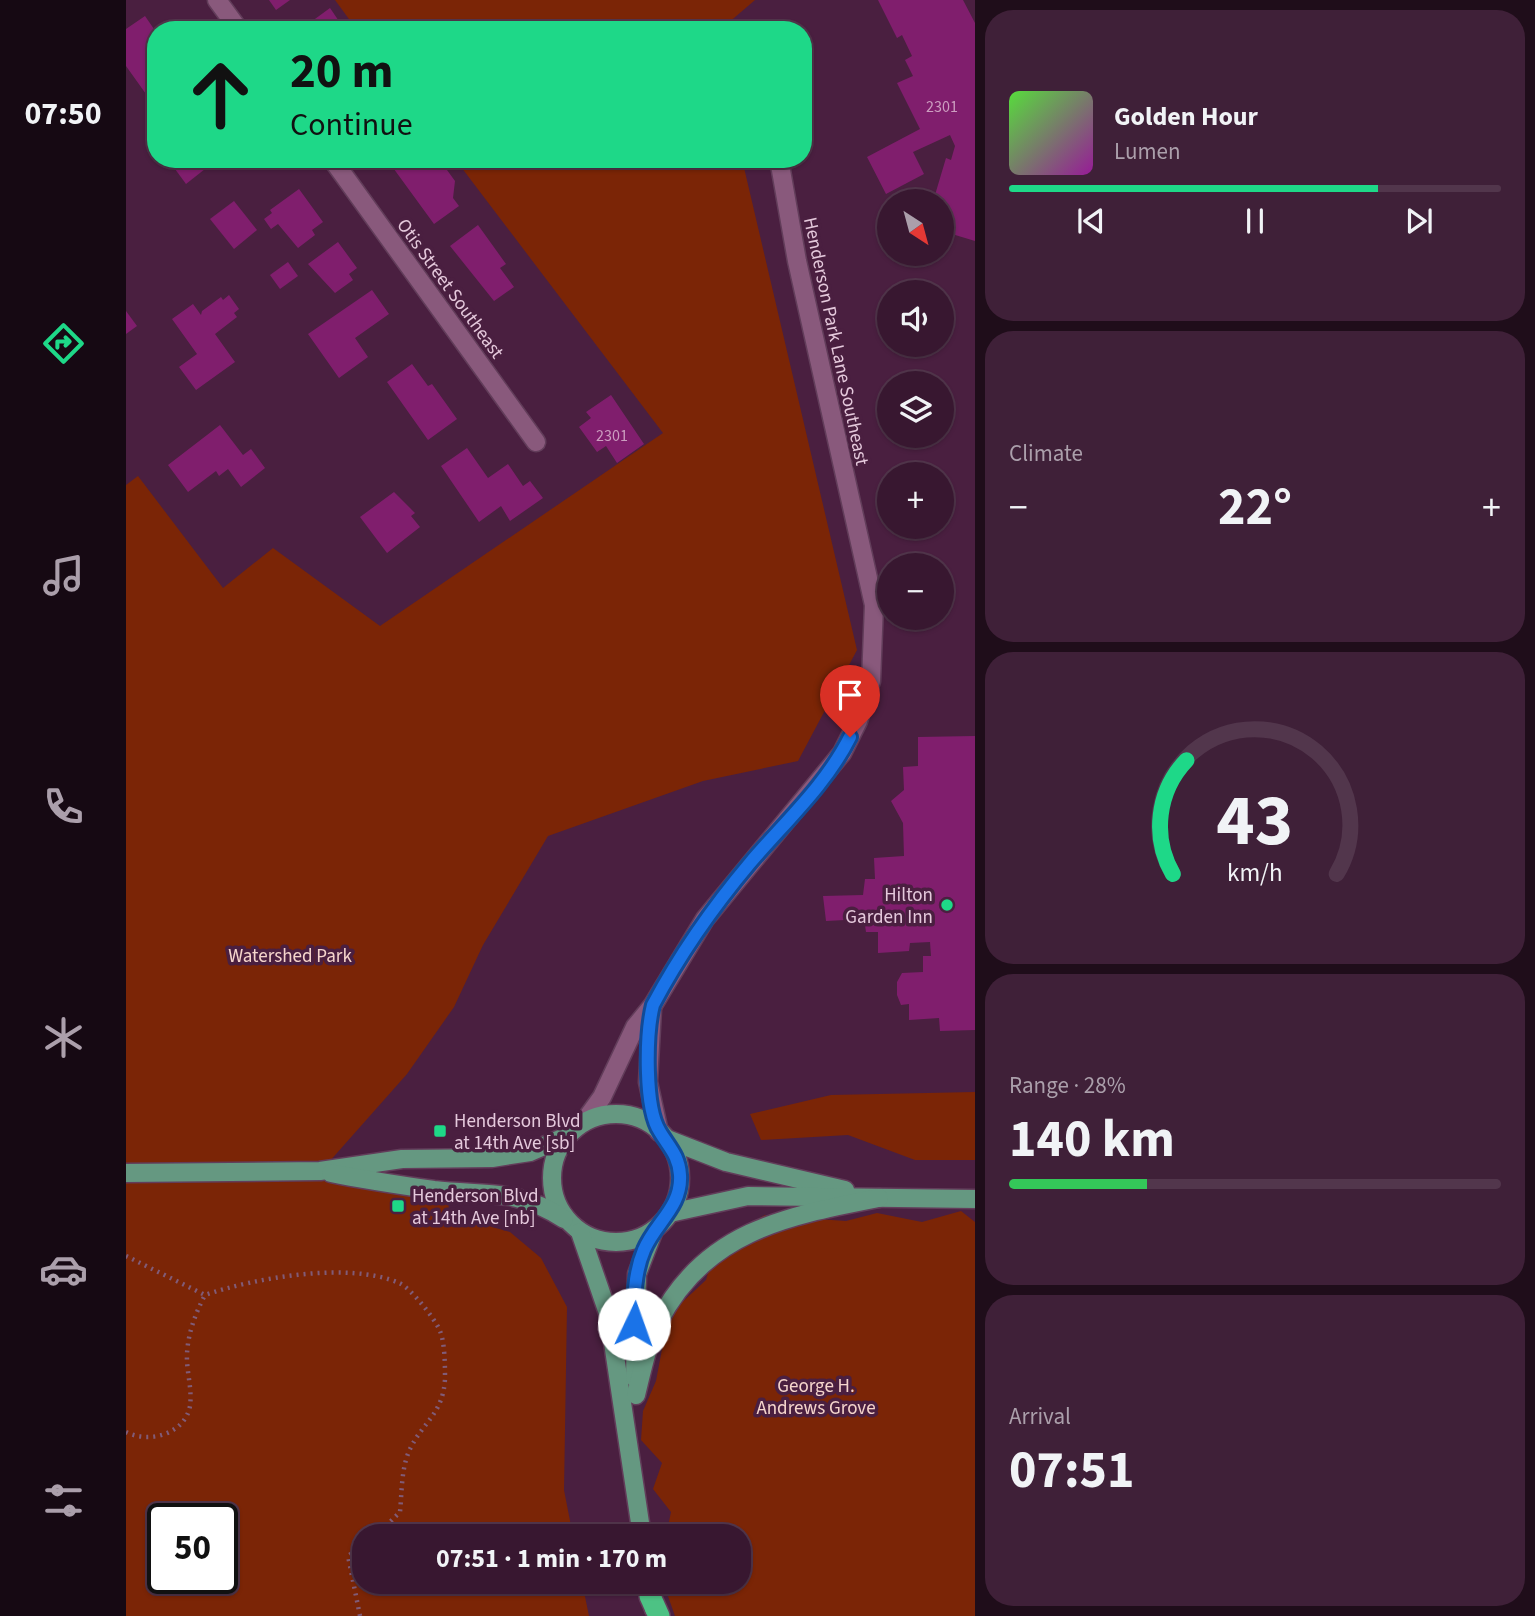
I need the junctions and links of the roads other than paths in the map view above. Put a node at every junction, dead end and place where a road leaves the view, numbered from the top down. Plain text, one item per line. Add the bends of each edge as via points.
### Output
1 (217, 0) edge
2 (232, 21) edge
3 (338, 168) edge
4 (781, 168) edge
5 (536, 442) dead end
6 (653, 1005) junction
7 (584, 1122) junction
8 (663, 1135) junction
9 (567, 1136) junction
10 (320, 1171) junction
11 (126, 1173) edge
12 (878, 1198) junction
13 (975, 1199) edge
14 (670, 1213) junction
15 (573, 1227) junction
16 (654, 1230) junction
17 (636, 1395) junction
18 (631, 1462) junction
19 (640, 1524) edge

1 - 2 street
3 - 5 street, Otis Street Southeast
4 - 6 street, Henderson Park Lane Southeast via 874,605 871,681 842,753 705,919
6 - 7 street, Henderson Park Lane Southeast via 635,1027 602,1097
6 - 8 street, Henderson Park Lane Southeast via 648,1082
7 - 8 main road via 620,1114 637,1118
7 - 9 main road
8 - 12 main road via 715,1159
8 - 14 main road via 676,1156 680,1175
9 - 10 main road via 530,1152 505,1156 402,1159
9 - 15 main road via 557,1151 551,1187 557,1206
10 - 11 main road
10 - 15 main road via 433,1189 506,1193 544,1206
12 - 13 main road
12 - 14 main road via 748,1196
12 - 17 main road via 771,1222 713,1255 690,1277 657,1325
14 - 16 main road
15 - 16 main road via 598,1240 617,1243
15 - 18 main road via 609,1316
16 - 17 main road via 636,1274
17 - 18 main road
18 - 19 main road

